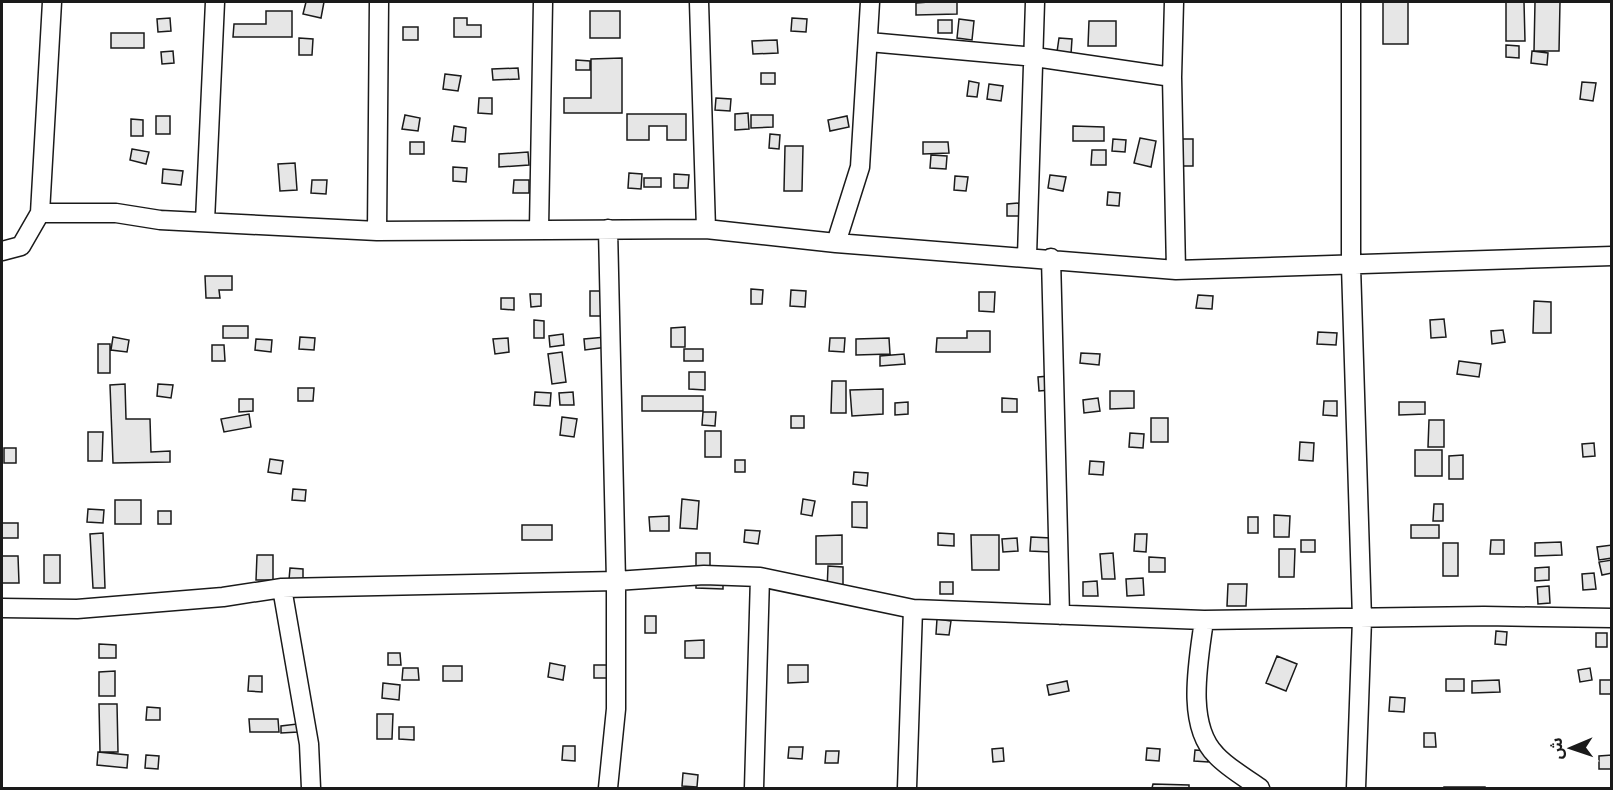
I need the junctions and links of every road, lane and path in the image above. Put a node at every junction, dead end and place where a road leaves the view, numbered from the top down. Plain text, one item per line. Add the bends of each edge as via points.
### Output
1 (52, 2) edge
2 (215, 2) edge
3 (380, 2) edge
4 (543, 2) edge
5 (699, 2) edge
6 (870, 2) edge
7 (1035, 2) edge
8 (1174, 2) edge
9 (1351, 2) edge
10 (869, 42) junction
11 (1035, 57) junction
12 (1172, 77) junction
13 (40, 213) junction
14 (205, 221) junction
15 (539, 228) junction
16 (608, 229) junction
17 (706, 229) junction
18 (377, 231) junction
19 (836, 243) junction
20 (2, 251) edge
21 (1027, 256) junction
22 (1611, 256) edge
23 (1051, 258) junction
24 (1351, 266) junction
25 (1176, 270) junction
26 (760, 577) junction
27 (616, 581) junction
28 (282, 588) junction
29 (2, 608) edge
30 (913, 609) junction
31 (1060, 615) junction
32 (1611, 618) edge
33 (1362, 619) junction
34 (1204, 620) junction
35 (311, 789) edge
36 (608, 789) edge
37 (754, 789) edge
38 (907, 789) edge
39 (1260, 789) edge
40 (1356, 789) edge

1 - 13 street
2 - 14 street
3 - 18 street
4 - 15 street
5 - 17 street
6 - 10 street
7 - 11 street
8 - 12 street
9 - 24 street
10 - 11 street
10 - 19 street via 860,167
11 - 12 street
11 - 21 street
12 - 25 street
13 - 14 street via 116,213 160,220
13 - 20 street via 21,246
14 - 18 street
15 - 16 street
15 - 18 street
16 - 17 street
16 - 27 street
17 - 19 street
19 - 21 street
21 - 23 street
22 - 24 street
23 - 25 street
23 - 31 street
24 - 25 street
24 - 33 street
26 - 27 street via 704,575
26 - 30 street
26 - 37 street
27 - 28 street
27 - 36 street via 616,709
28 - 29 street via 77,609
28 - 35 street via 309,744
30 - 31 street
30 - 38 street
31 - 34 street
32 - 33 street
33 - 34 street
33 - 40 street
34 - 39 street via 1196,687 1199,724 1214,754

